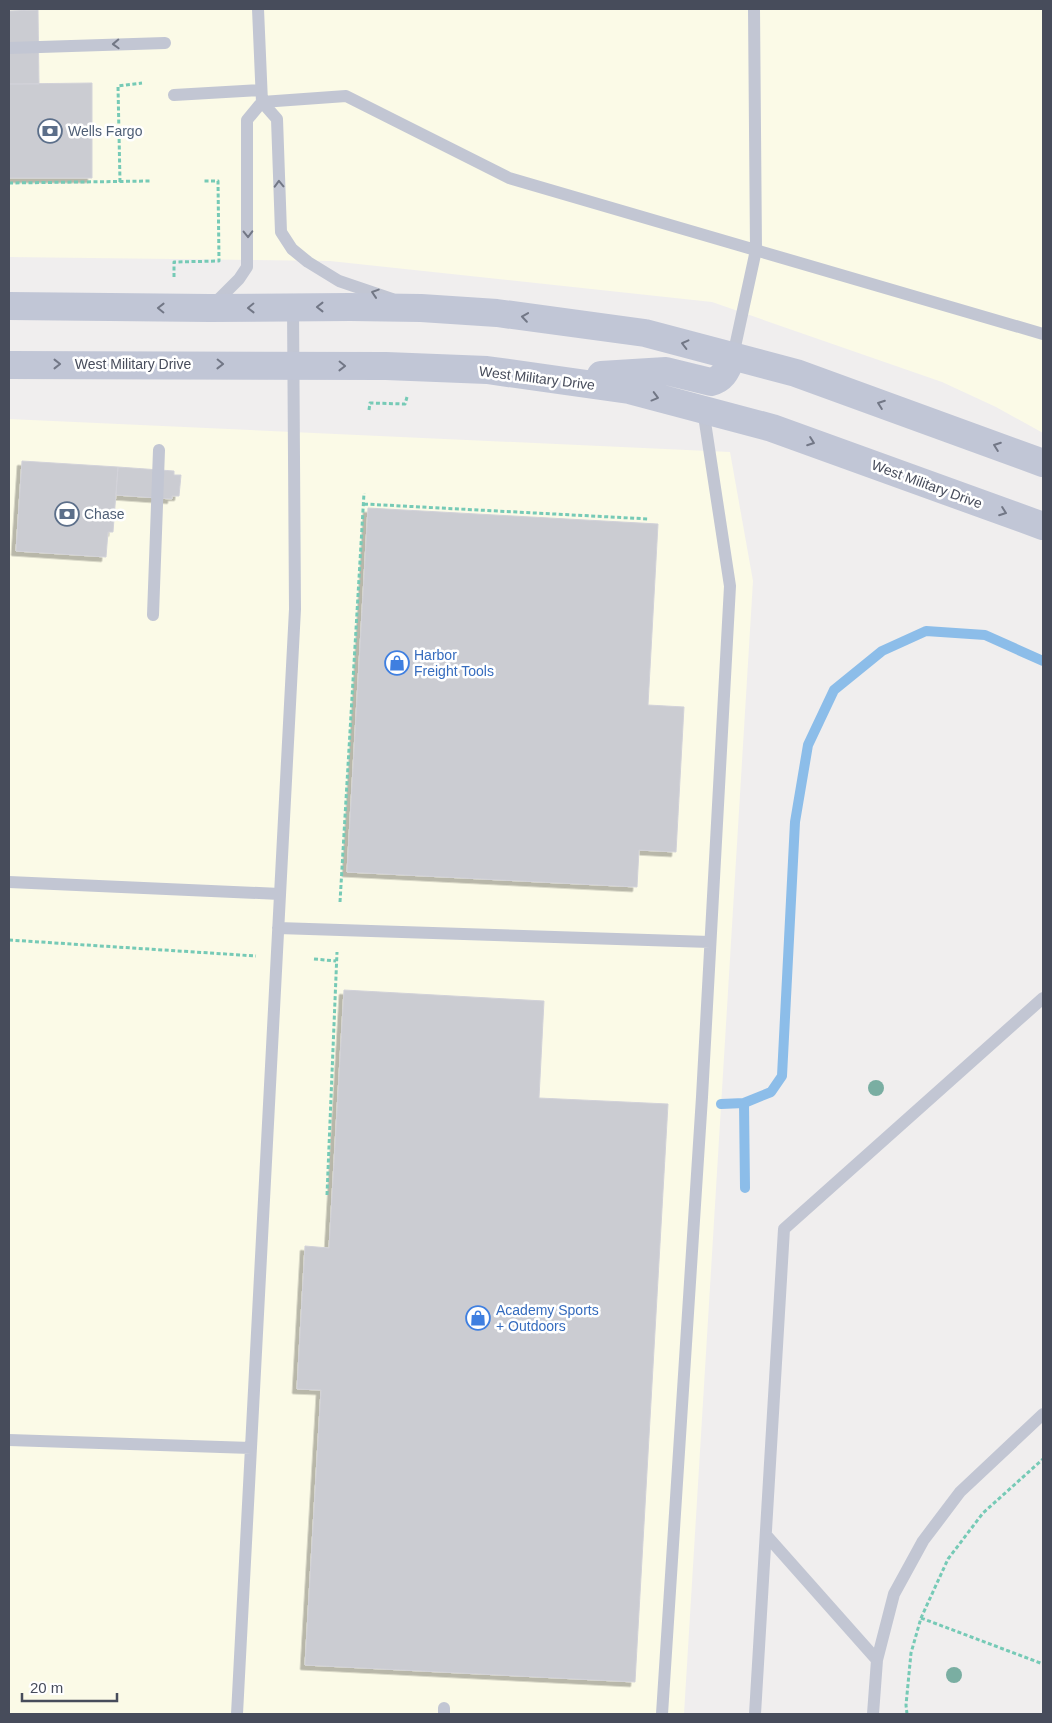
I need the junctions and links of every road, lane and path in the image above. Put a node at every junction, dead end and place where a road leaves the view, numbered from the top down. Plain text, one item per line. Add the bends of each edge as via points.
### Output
1 (258, 9) edge
2 (754, 9) edge
3 (165, 43) dead end
4 (9, 48) edge
5 (142, 83) dead end
6 (174, 95) dead end
7 (261, 96) junction
8 (151, 181) dead end
9 (202, 181) dead end
10 (120, 182) junction
11 (9, 183) edge
12 (756, 250) junction
13 (174, 279) dead end
14 (9, 306) edge
15 (293, 307) junction
16 (210, 308) junction
17 (421, 308) junction
18 (1043, 334) edge
19 (732, 356) junction
20 (9, 364) edge
21 (293, 365) junction
22 (555, 379) junction
23 (409, 389) dead end
24 (369, 410) dead end
25 (704, 410) junction
26 (160, 450) dead end
27 (1043, 463) edge
28 (364, 493) dead end
29 (364, 504) junction
30 (649, 519) dead end
31 (1043, 526) edge
32 (153, 615) dead end
33 (9, 882) edge
34 (280, 894) junction
35 (340, 902) dead end
36 (278, 928) junction
37 (9, 940) edge
38 (710, 942) junction
39 (338, 946) dead end
40 (264, 956) dead end
41 (314, 959) dead end
42 (336, 961) junction
43 (1043, 998) edge
44 (327, 1195) dead end
45 (1043, 1414) edge
46 (9, 1440) edge
47 (251, 1448) junction
48 (1043, 1459) edge
49 (766, 1535) junction
50 (920, 1618) junction
51 (877, 1660) junction
52 (1043, 1664) edge
53 (237, 1714) edge
54 (662, 1714) edge
55 (755, 1714) edge
56 (873, 1714) edge
57 (907, 1714) edge

1 - 7 lane
2 - 12 lane
3 -> 4 lane
5 - 10 path via 118,86
6 - 7 lane
7 - 12 lane via 346,96 509,178
7 -> 16 lane via 247,120 247,267
17 -> 7 lane via 339,281 292,249 281,232 277,119
8 - 10 path
9 - 13 path via 218,181 218,261 174,262
10 - 11 path
12 - 18 lane
12 - 19 lane
16 -> 14 main road
15 -> 16 main road
17 -> 15 main road
15 - 21 lane
19 -> 17 main road via 645,333 497,313
19 - 22 main road via 722,377 711,382 666,371
27 -> 19 main road via 796,373
20 -> 21 main road, West Military Drive
21 -> 22 main road, West Military Drive via 487,370
21 - 34 lane via 295,609
22 -> 25 main road, West Military Drive via 629,390
23 - 24 path via 405,404 370,403
25 -> 31 main road, West Military Drive via 772,428
25 - 38 lane via 730,586
26 - 32 lane
28 - 29 path
29 - 30 path
29 - 35 path
33 - 34 lane
34 - 36 lane
36 - 38 lane
36 - 47 lane
37 - 40 path
38 - 54 lane
39 - 42 path
41 - 42 path
42 - 44 path
43 - 49 lane via 784,1229
45 - 51 lane via 960,1492 923,1541 894,1594
46 - 47 lane
47 - 53 lane
48 - 50 path via 982,1513 948,1559
49 - 51 lane
49 - 55 lane
50 - 52 path
50 - 57 path via 911,1653
51 - 56 lane

